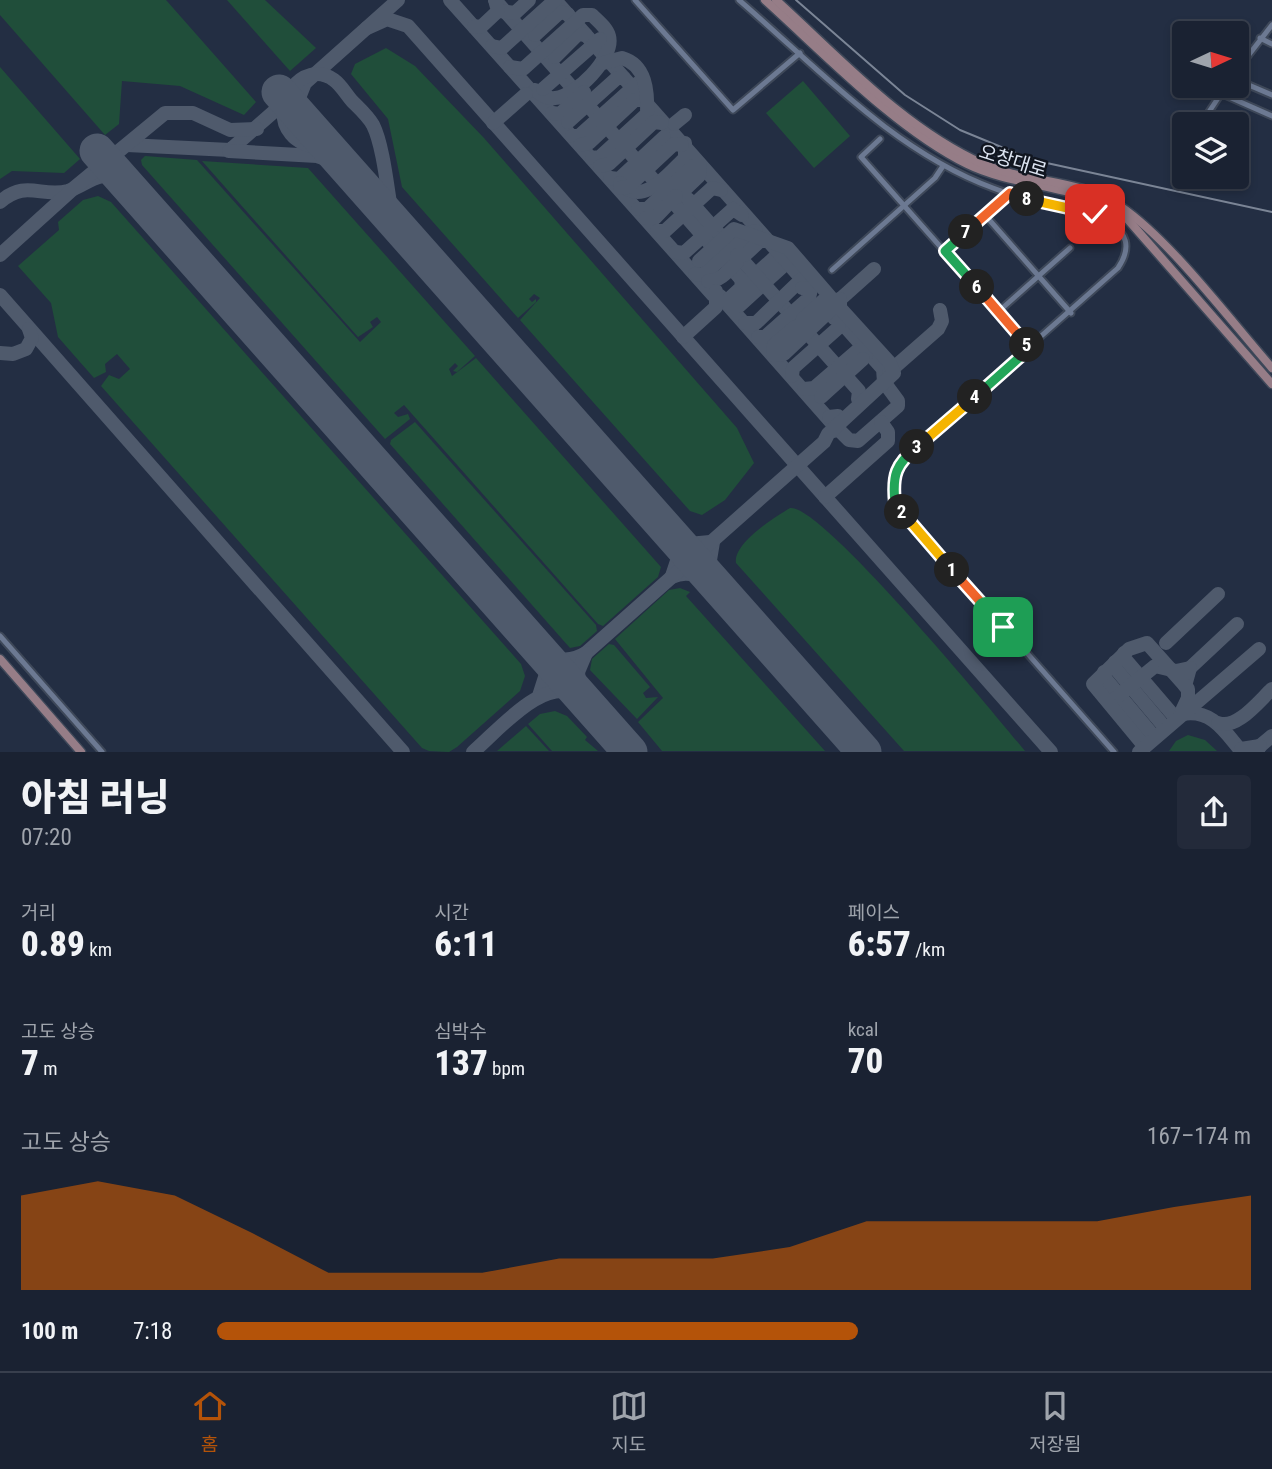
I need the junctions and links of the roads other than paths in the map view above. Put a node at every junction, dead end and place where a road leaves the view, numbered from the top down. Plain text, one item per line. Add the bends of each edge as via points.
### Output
1 (635, 0) edge
2 (739, 0) edge
3 (765, 0) edge
4 (776, 0) edge
5 (1272, 25) edge
6 (1260, 38) junction
7 (1272, 44) edge
8 (1250, 52) edge
9 (800, 53) junction
10 (1250, 85) edge
11 (1272, 94) edge
12 (1231, 98) edge
13 (1272, 116) edge
14 (880, 139) dead end
15 (943, 166) junction
16 (1010, 193) junction
17 (904, 206) junction
18 (985, 215) junction
19 (1070, 248) dead end
20 (945, 251) junction
21 (832, 270) dead end
22 (1040, 276) junction
23 (998, 312) junction
24 (1071, 313) junction
25 (1030, 348) junction
26 (1272, 368) edge
27 (1272, 384) edge
28 (0, 636) edge
29 (0, 659) edge
30 (81, 751) edge
31 (102, 751) edge
32 (1114, 751) edge

1 - 9 street via 733,110
2 - 9 street
3 - 27 main road, 오창대로 via 909,127 943,151 984,172 1098,201 1123,214
4 - 26 main road, 오창대로 via 945,145 986,165 1083,190 1122,207 1166,249
5 - 6 street
6 - 7 street
6 - 8 street
9 - 15 street via 900,139
10 - 11 street
12 - 13 street
14 - 17 street via 861,157
15 - 16 street
15 - 17 street
16 - 18 street
16 - 24 street via 1095,214 1120,233 1126,246 1124,260
17 - 20 street
17 - 21 street
18 - 20 street
18 - 22 street
19 - 22 street
20 - 23 street
22 - 23 street
22 - 24 street
23 - 25 street
24 - 25 street
25 - 32 street via 900,461 893,489 895,503
28 - 31 street
29 - 30 main road

